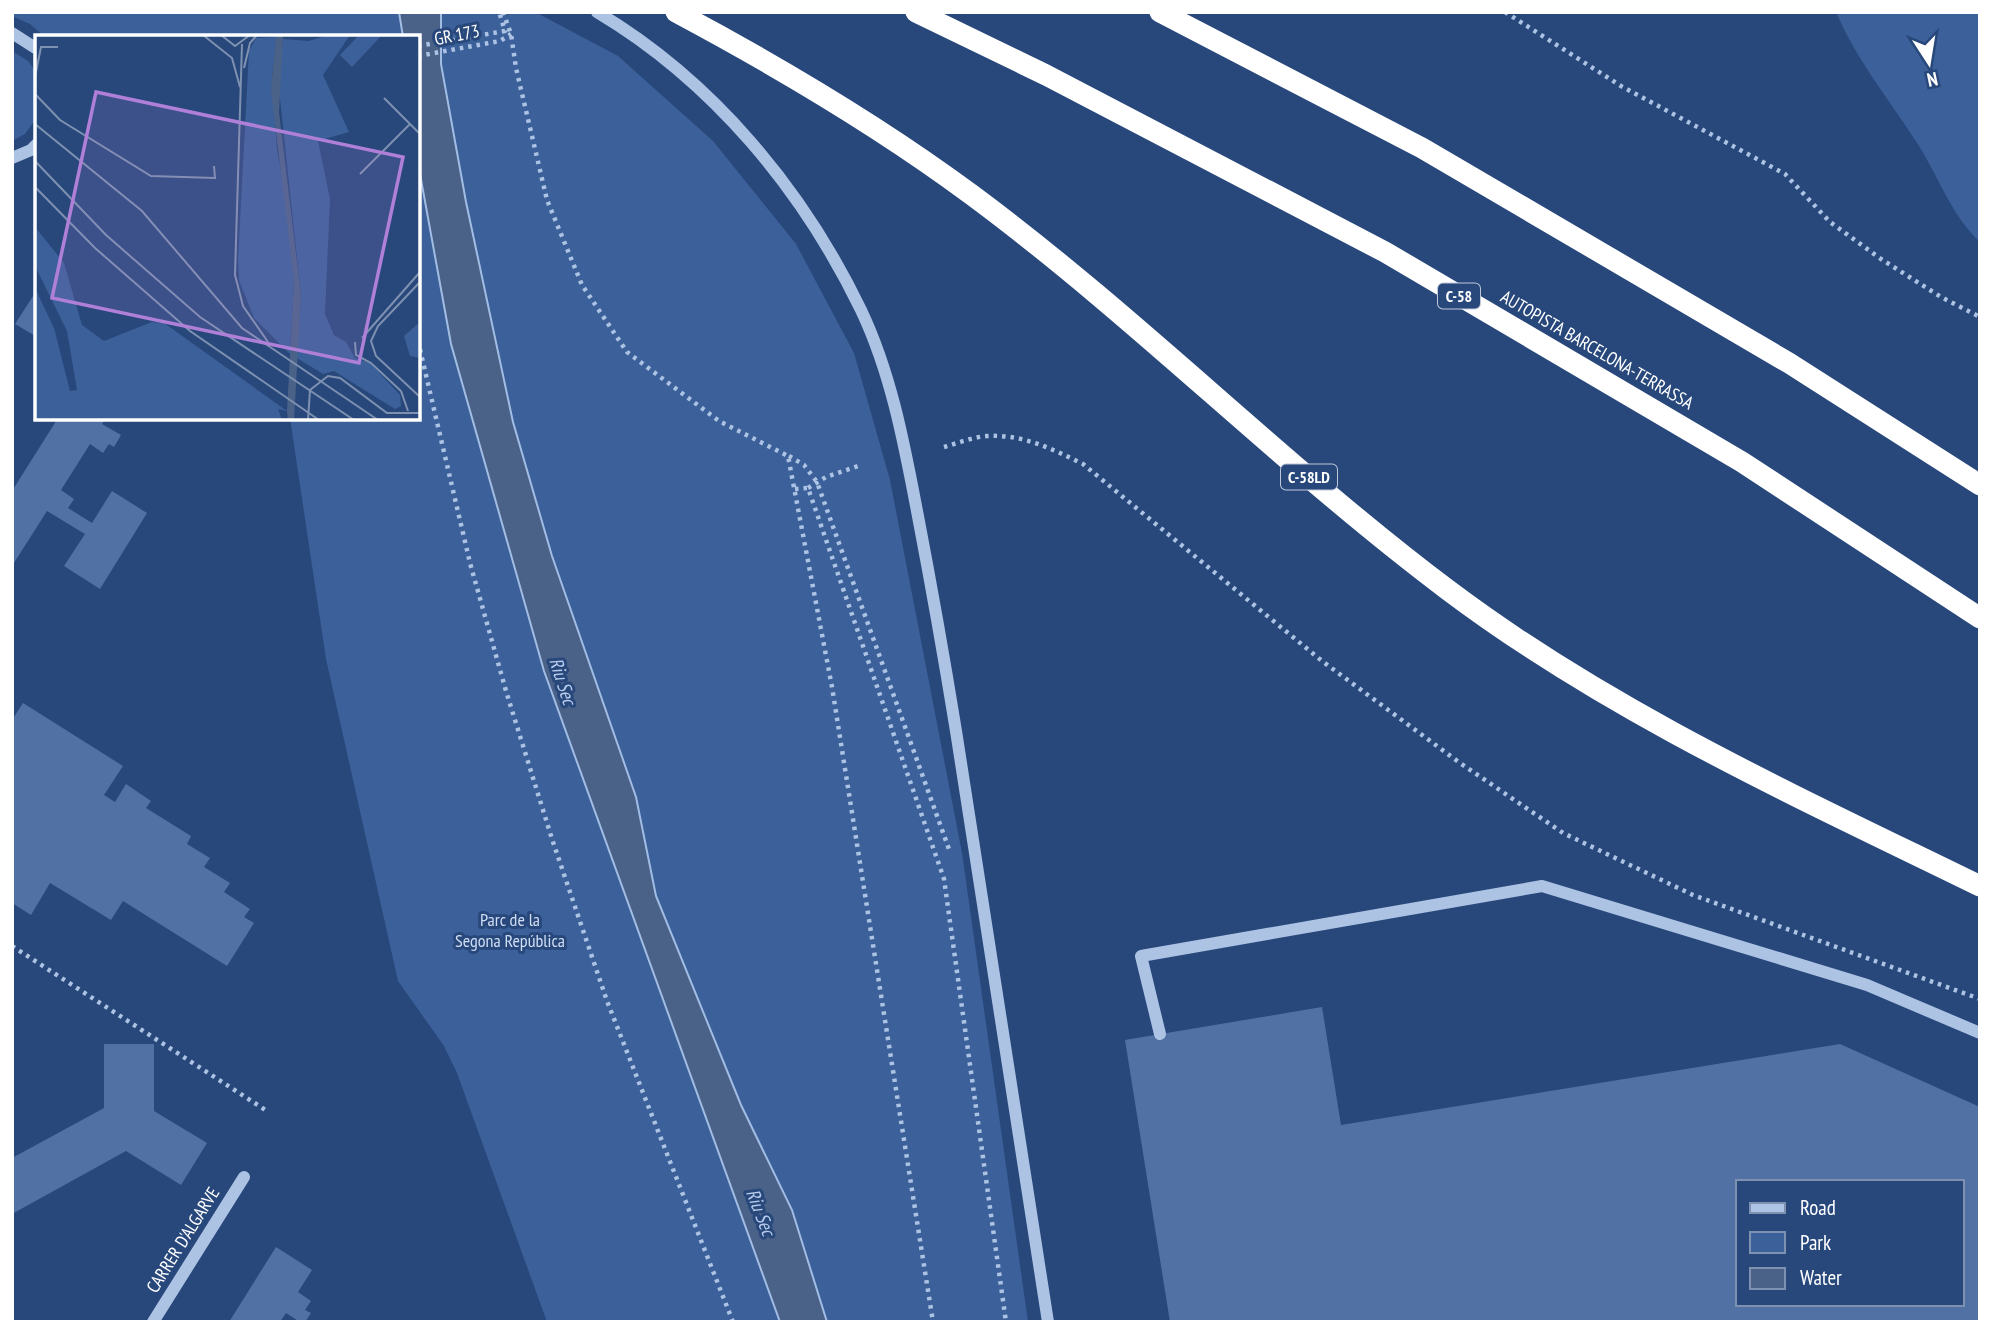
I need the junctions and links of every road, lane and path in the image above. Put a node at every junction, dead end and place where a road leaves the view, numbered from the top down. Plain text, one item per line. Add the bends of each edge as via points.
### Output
1 (501, 12) edge
2 (597, 12) edge
3 (676, 12) edge
4 (916, 12) edge
5 (1160, 12) edge
6 (1505, 12) edge
7 (505, 31) junction
8 (12, 33) edge
9 (511, 34) junction
10 (420, 46) edge
11 (35, 48) edge
12 (420, 57) edge
13 (35, 146) edge
14 (14, 160) edge
15 (1980, 317) edge
16 (420, 350) edge
17 (944, 447) dead end
18 (788, 456) junction
19 (861, 465) dead end
20 (817, 482) junction
21 (1980, 485) edge
22 (808, 488) junction
23 (795, 489) junction
24 (1980, 618) edge
25 (951, 857) dead end
26 (1980, 886) edge
27 (12, 946) edge
28 (1980, 999) edge
29 (1980, 1033) edge
30 (1160, 1034) dead end
31 (267, 1111) dead end
32 (244, 1177) dead end
33 (153, 1322) edge
34 (733, 1322) edge
35 (933, 1322) edge
36 (1006, 1322) edge
37 (1048, 1322) edge

1 - 7 path
1 - 9 path
2 - 37 street via 668,63 752,142 834,258 888,379 939,623
3 - 26 highway, C-58LD via 771,63 973,195 1350,512 1447,589 1548,659 1781,789
4 - 24 highway, AUTOPISTA BARCELONA-TERRASSA / C-58 via 1385,252 1742,462
5 - 21 highway via 1422,148 1789,363
6 - 15 path via 1621,86 1785,174 1830,222 1881,259
7 - 9 path
7 - 10 path
8 - 11 street
9 - 12 path, GR 173 via 500,41
9 - 18 path via 547,201 582,285 627,352 719,421
13 - 14 street
16 - 34 path via 470,564 552,839 607,1001
17 - 28 path via 985,436 1015,437 1083,464 1322,661 1563,833 1693,895
18 - 20 path via 804,465
18 - 23 path
19 - 20 path
20 - 22 path
20 - 25 path
22 - 23 path
22 - 36 path via 944,879
23 - 35 path via 835,701
27 - 31 path
29 - 30 street via 1867,985 1542,886 1141,956
32 - 33 street, CARRER D'ALGARVE

